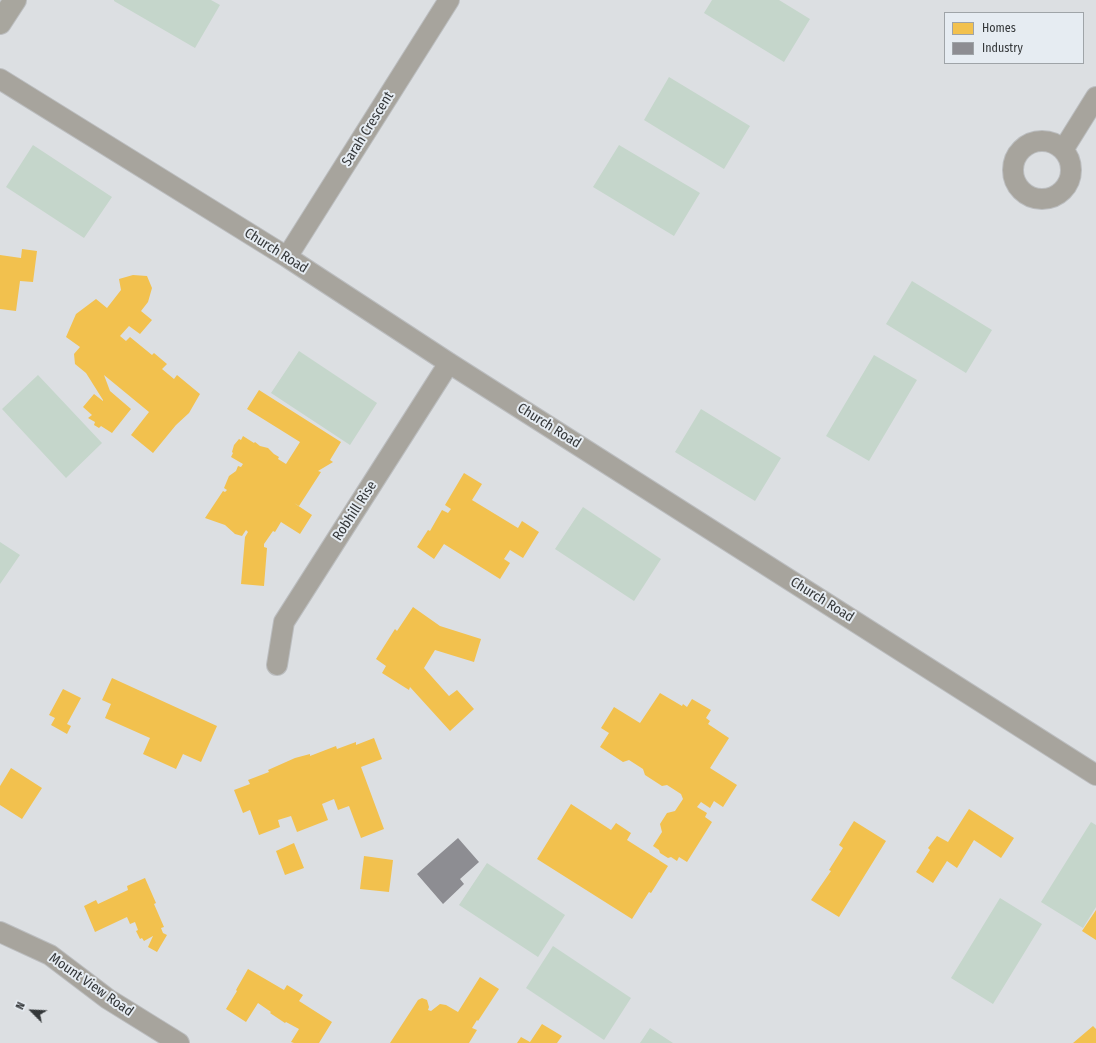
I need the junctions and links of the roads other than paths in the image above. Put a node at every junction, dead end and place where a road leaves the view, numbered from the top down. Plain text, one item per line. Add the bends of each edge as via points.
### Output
1 (15, 0) edge
2 (449, 0) edge
3 (0, 23) edge
4 (0, 80) edge
5 (1096, 97) edge
6 (1063, 150) dead end
7 (287, 257) junction
8 (449, 363) junction
9 (277, 665) dead end
10 (1096, 775) edge
11 (0, 932) edge
12 (179, 1043) edge

1 - 3 main road
2 - 7 street, Sarah Crescent
4 - 7 street, Church Road
5 - 6 street
7 - 8 street, Church Road
8 - 9 street, Robhill Rise via 284,622
8 - 10 street, Church Road
11 - 12 street, Mount View Road via 50,955 108,999

